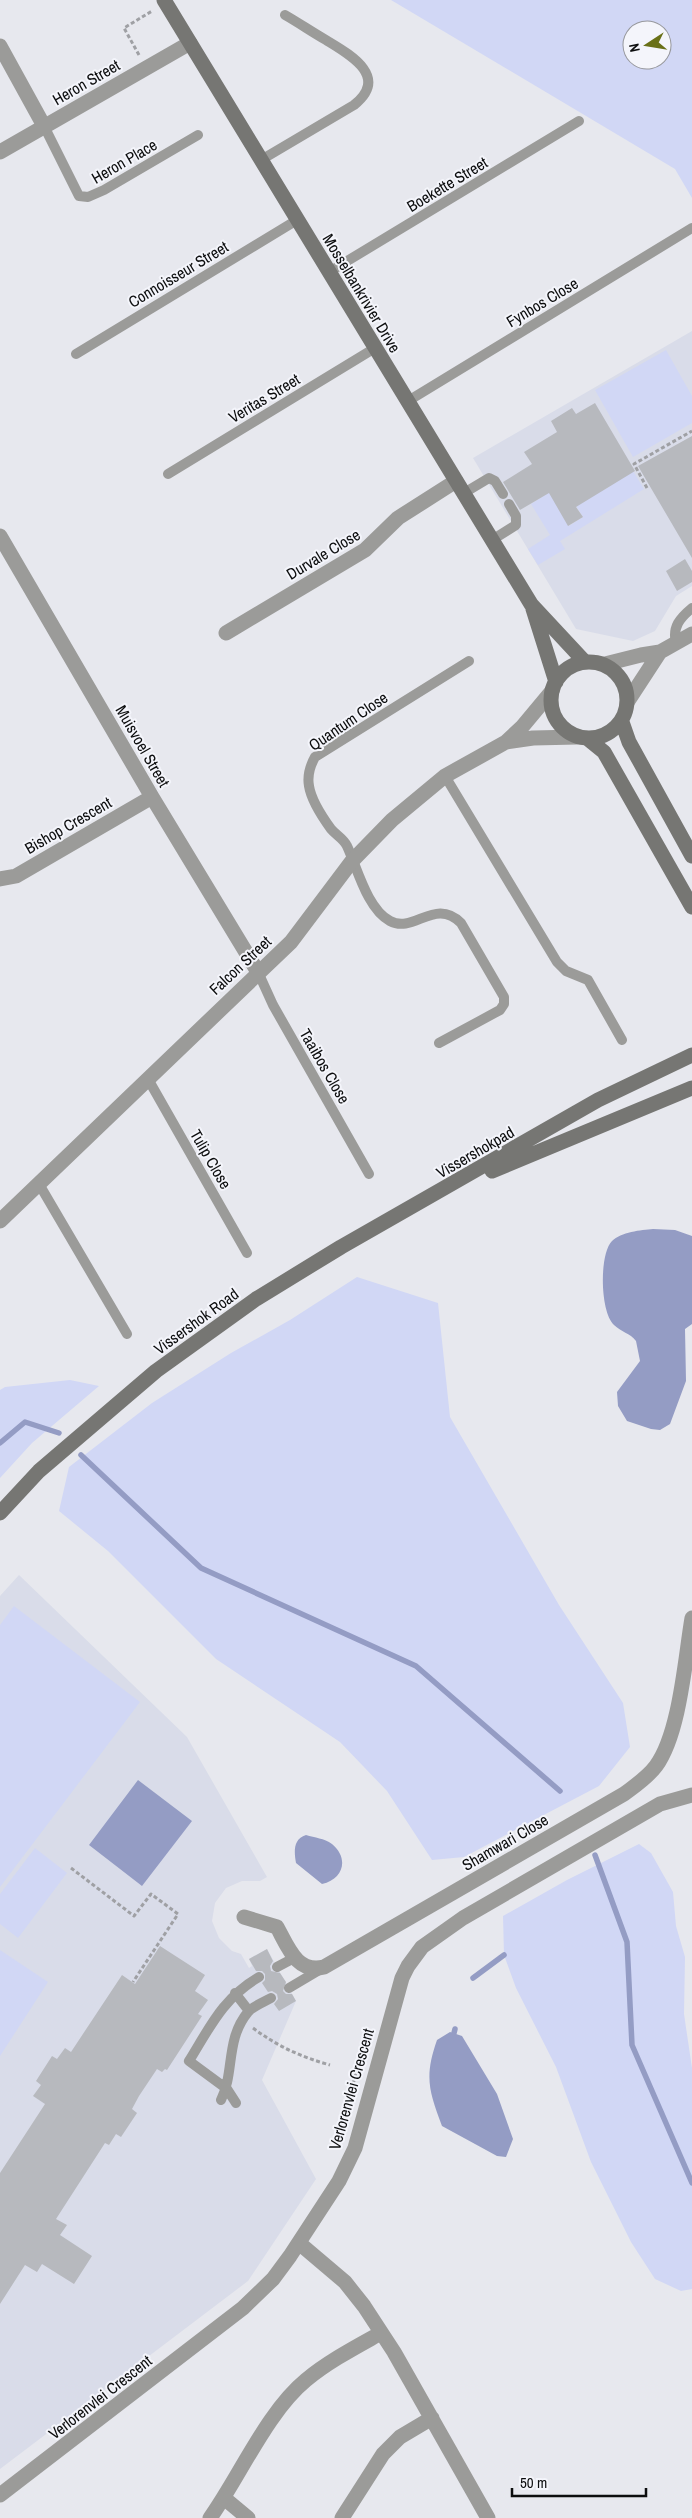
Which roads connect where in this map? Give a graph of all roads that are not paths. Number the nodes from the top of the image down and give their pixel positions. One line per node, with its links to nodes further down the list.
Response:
1 (159, 5): 3 (street, Mosselbankrivier Drive)
2 (285, 15): 9 (lane)
3 (190, 43): 6 (street, Heron Street); 9 (street, Mosselbankrivier Drive)
4 (0, 46): 6 (street)
5 (579, 121): 12 (lane, Boekette Street)
6 (44, 126): 7 (lane, Heron Place); 8 (street, Heron Street)
7 (198, 135)
8 (0, 152)
9 (261, 160): 10 (street, Mosselbankrivier Drive)
10 (297, 220): 12 (street, Mosselbankrivier Drive); 14 (lane, Connoisseur Street)
11 (692, 228): 15 (lane, Fynbos Close)
12 (329, 272): 13 (street, Mosselbankrivier Drive)
13 (376, 348): 15 (street, Mosselbankrivier Drive); 16 (lane, Veritas Street)
14 (76, 354)
15 (408, 401): 17 (street, Mosselbankrivier Drive)
16 (168, 474)
17 (460, 487): 18 (lane); 21 (street, Mosselbankrivier Drive); 24 (street, Durvale Close)
18 (503, 494)
19 (509, 504): 21 (lane)
20 (0, 536): 37 (street, Muisvoel Street)
21 (492, 540): 22 (street, Mosselbankrivier Drive)
22 (531, 604): 29 (street, Mosselbankrivier Drive); 31 (street, Mosselbankrivier Drive)
23 (692, 608): 26 (lane)
24 (226, 633)
25 (692, 634): 26 (street)
26 (676, 643): 27 (street)
27 (660, 652): 30 (street); 32 (street)
28 (469, 662): 39 (lane, Quantum Close)
29 (585, 662): 30 (street); 31 (street)
30 (604, 664): 32 (street)
31 (554, 686): 34 (street); 35 (street, Falcon Street)
32 (628, 701): 33 (street)
33 (622, 722): 34 (street); 38 (street)
34 (583, 738): 35 (street, Falcon Street); 41 (street)
35 (506, 742): 36 (street, Falcon Street)
36 (446, 776): 39 (street, Falcon Street); 43 (lane)
37 (152, 797): 40 (street, Bishop Crescent); 42 (street, Muisvoel Street)
38 (692, 856)
39 (352, 861): 42 (street, Falcon Street); 44 (lane, Quantum Close)
40 (0, 879)
41 (692, 907)
42 (258, 972): 46 (street, Falcon Street); 48 (lane, Taaibos Close)
43 (622, 1040)
44 (439, 1044)
45 (692, 1055): 50 (street, Vissershokpad)
46 (148, 1079): 49 (street, Falcon Street); 52 (lane, Tulip Close)
47 (692, 1088): 50 (street, Vissershokpad)
48 (369, 1174)
49 (38, 1184): 51 (street, Falcon Street); 53 (lane)
50 (439, 1193): 54 (street, Vissershok Road)
51 (0, 1221)
52 (247, 1253)
53 (127, 1334)
54 (0, 1513)
55 (692, 1618): 56 (street, Shamwari Close)
56 (687, 1675): 61 (street, Shamwari Close)
57 (692, 1796): 70 (street, Verlorenvlei Crescent)
58 (244, 1917): 59 (street)
59 (294, 1958): 60 (lane); 61 (street)
60 (277, 1967)
61 (324, 1967): 63 (lane)
62 (259, 1977): 64 (lane)
63 (289, 1988)
64 (235, 1993): 66 (lane); 67 (lane)
65 (271, 1998): 66 (lane)
66 (249, 2011): 67 (lane)
67 (227, 2089): 68 (lane); 69 (lane)
68 (221, 2100)
69 (236, 2103)
70 (299, 2243): 71 (street); 73 (street, Verlorenvlei Crescent)
71 (381, 2333): 72 (street); 74 (street)
72 (432, 2418): 77 (street); 78 (street)
73 (0, 2496)
74 (224, 2498): 75 (street); 76 (street)
75 (210, 2518)
76 (248, 2518)
77 (342, 2518)
78 (488, 2518)

